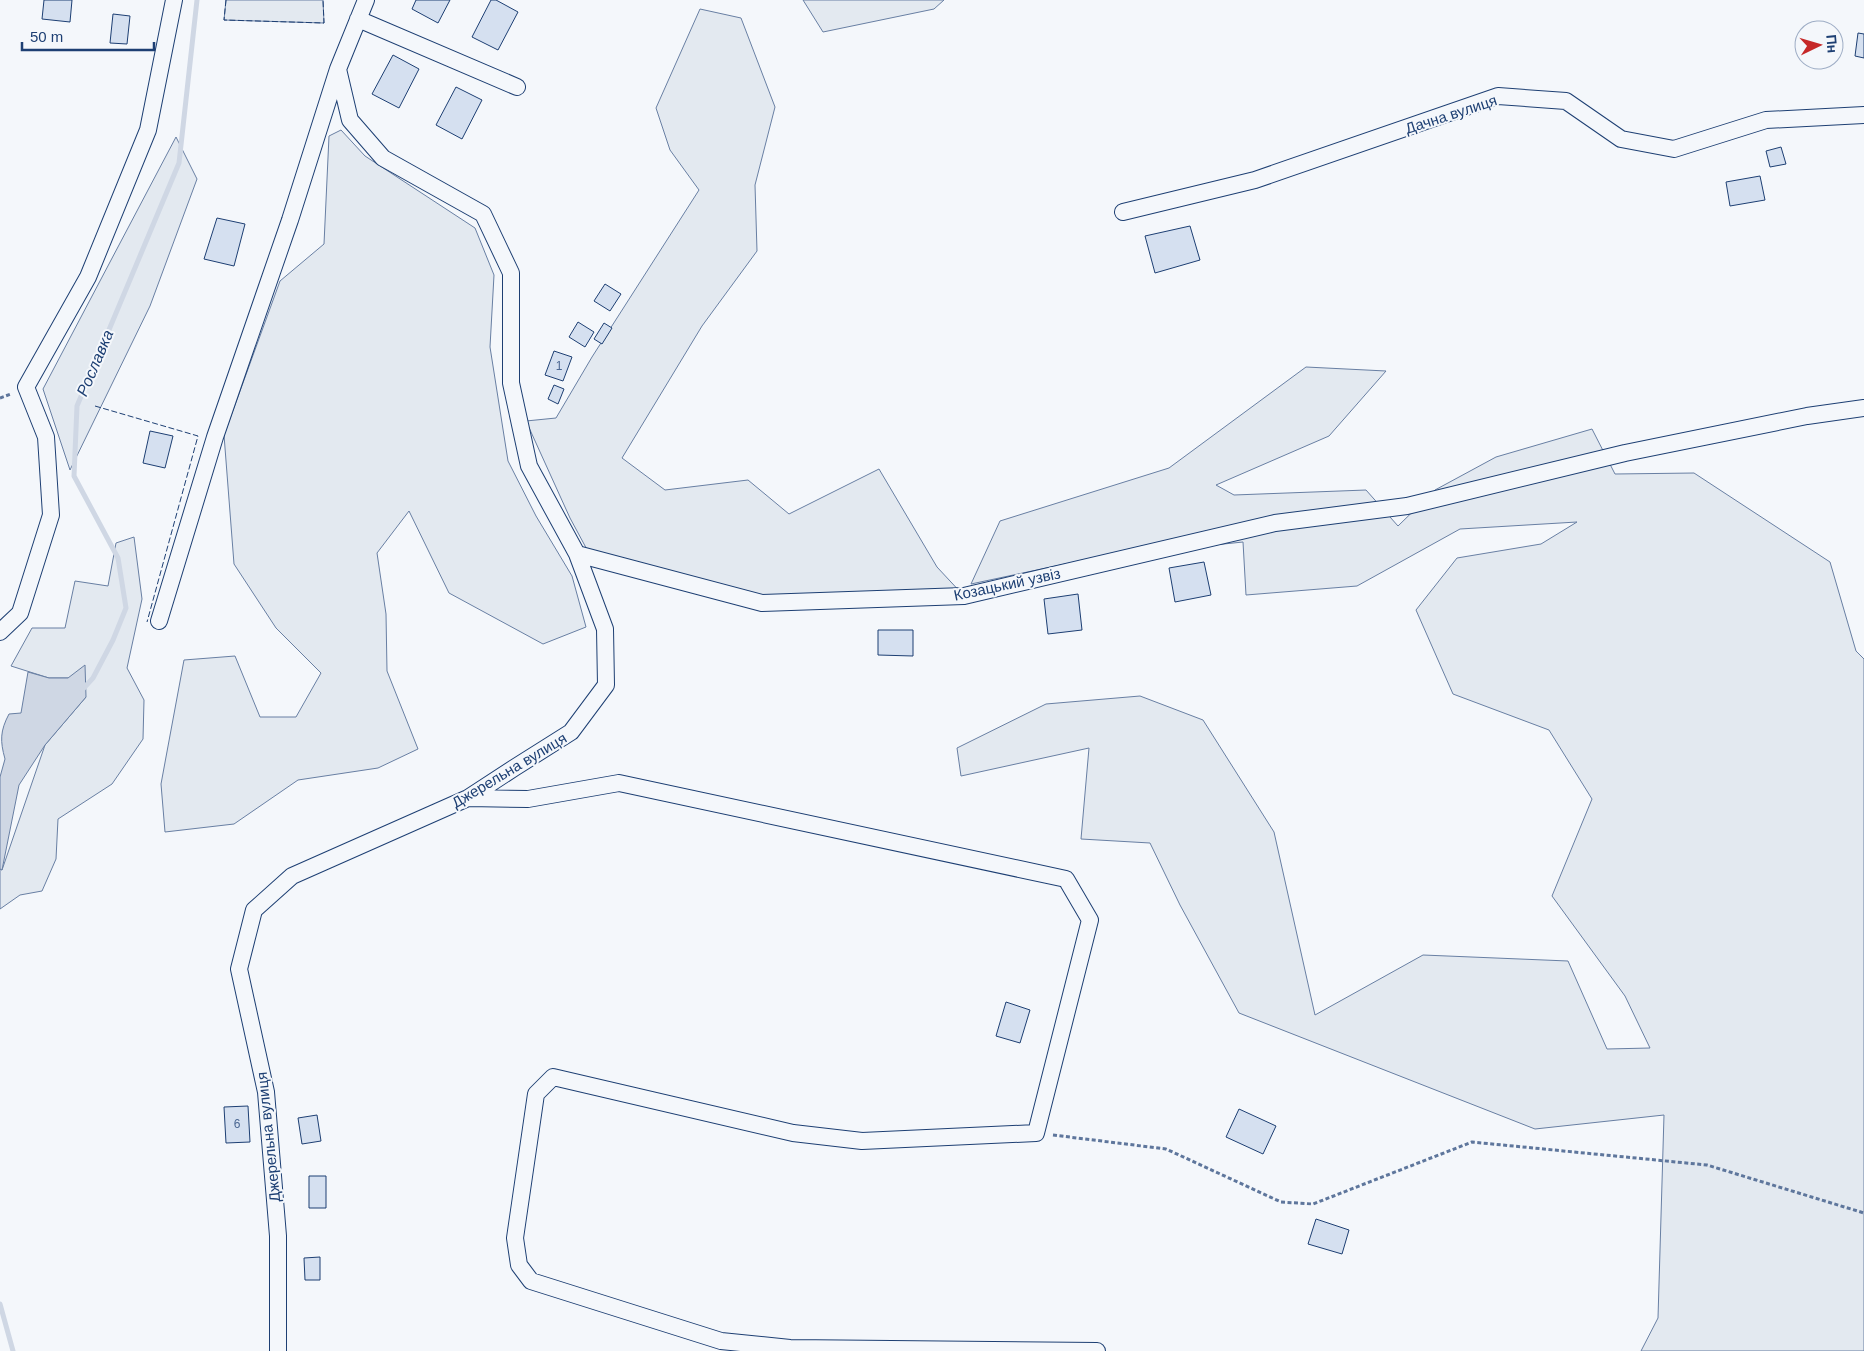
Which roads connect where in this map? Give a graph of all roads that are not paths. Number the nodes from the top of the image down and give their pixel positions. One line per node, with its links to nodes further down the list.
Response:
1 (174, 0): 11 (street)
2 (366, 0): 3 (street)
3 (358, 19): 4 (street); 5 (street)
4 (338, 69): 9 (street, Джерельна вулиця); 10 (street)
5 (517, 87)
6 (1864, 115): 7 (street, Дачна вулиця)
7 (1123, 212)
8 (1864, 408): 9 (street, Козацький узвіз)
9 (577, 554): 12 (street, Джерельна вулиця)
10 (159, 621)
11 (0, 632)
12 (468, 798): 13 (street); 14 (street, Джерельна вулиця)
13 (725, 1346): 15 (street)
14 (278, 1351)
15 (1097, 1351)

